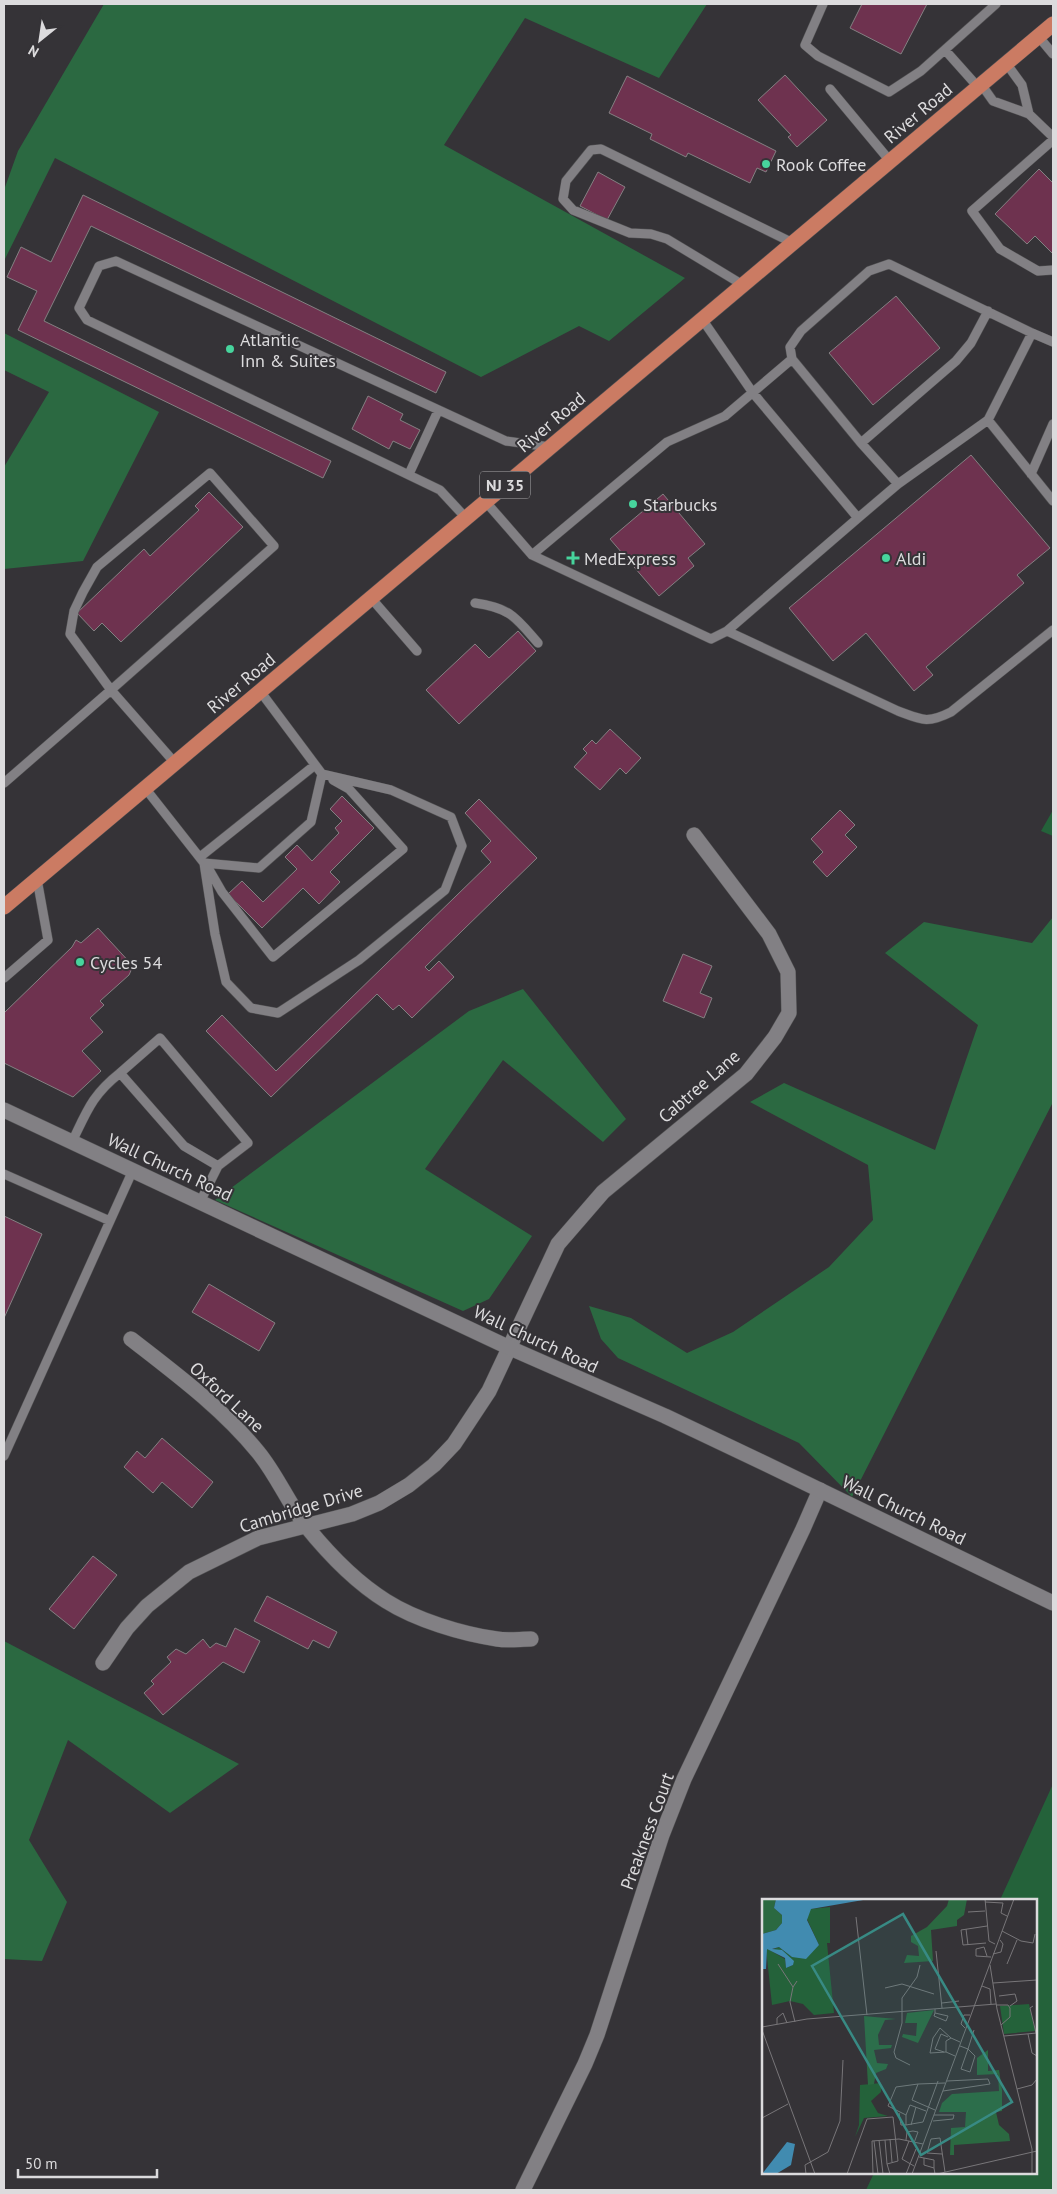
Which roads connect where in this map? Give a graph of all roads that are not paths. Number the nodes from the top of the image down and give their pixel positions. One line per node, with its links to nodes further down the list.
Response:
1 (823, 4): 5 (lane)
2 (996, 4): 5 (lane)
3 (1053, 24): 4 (highway, River Road / NJ 35)
4 (1038, 36): 6 (lane); 7 (highway, River Road / NJ 35)
5 (945, 50): 8 (lane)
6 (1053, 54)
7 (1006, 63): 8 (highway, River Road / NJ 35); 10 (lane)
8 (979, 86): 10 (lane); 12 (highway, River Road / NJ 35)
9 (830, 89): 12 (lane)
10 (1029, 114): 11 (lane)
11 (1053, 139): 14 (lane)
12 (890, 161): 13 (highway, River Road / NJ 35)
13 (793, 243): 15 (highway, River Road / NJ 35); 15 (lane)
14 (1053, 270)
15 (743, 285): 17 (highway, River Road / NJ 35)
16 (988, 312): 18 (lane); 20 (lane); 25 (lane)
17 (702, 320): 21 (lane); 26 (highway, River Road / NJ 35)
18 (1032, 333): 19 (lane); 23 (lane)
19 (1053, 342)
20 (792, 359): 21 (lane); 25 (lane)
21 (753, 393): 33 (lane); 34 (lane)
22 (438, 411): 26 (lane); 27 (lane); 27 (lane)
23 (988, 420): 28 (lane); 29 (lane)
24 (1053, 424): 28 (lane)
25 (861, 443): 29 (lane)
26 (550, 447): 31 (highway, River Road / NJ 35)
27 (409, 474): 32 (lane)
28 (1031, 474): 30 (lane)
29 (898, 484): 33 (lane)
30 (1053, 501)
31 (485, 502): 32 (highway, River Road / NJ 35); 34 (lane)
32 (466, 518): 35 (highway, River Road / NJ 35)
33 (858, 518): 38 (lane)
34 (532, 555): 38 (lane)
35 (371, 598): 40 (lane); 42 (highway, River Road / NJ 35)
36 (476, 603): 39 (lane)
37 (1053, 630): 38 (lane)
38 (727, 632)
39 (538, 643)
40 (417, 651)
41 (111, 690): 41 (lane); 43 (lane); 46 (lane)
42 (260, 691): 43 (highway, River Road / NJ 35); 44 (lane)
43 (175, 763): 47 (highway, River Road / NJ 35)
44 (315, 765): 45 (lane); 49 (lane)
45 (322, 774): 49 (lane); 49 (lane); 49 (lane)
46 (4, 782)
47 (145, 788): 49 (lane); 50 (highway, River Road / NJ 35)
48 (694, 835): 62 (street, Cabtree Lane)
49 (202, 860)
50 (38, 879): 51 (highway, River Road / NJ 35); 52 (lane)
51 (4, 907)
52 (4, 978)
53 (120, 1073): 55 (lane); 56 (lane); 56 (lane)
54 (4, 1110): 55 (street, Wall Church Road)
55 (72, 1142): 57 (street, Wall Church Road)
56 (218, 1166): 59 (lane)
57 (133, 1170): 59 (street, Wall Church Road); 60 (lane)
58 (4, 1174): 60 (lane)
59 (200, 1202): 62 (street, Wall Church Road)
60 (110, 1221): 63 (lane)
61 (131, 1340): 65 (street, Oxford Lane)
62 (510, 1348): 64 (street, Wall Church Road); 65 (street, Cambridge Drive)
63 (4, 1456)
64 (820, 1490): 66 (street, Wall Church Road); 69 (street, Preakness Court)
65 (305, 1526): 67 (street, Oxford Lane); 68 (street, Cambridge Drive)
66 (1053, 1602)
67 (531, 1639)
68 (103, 1663)
69 (523, 2190)

